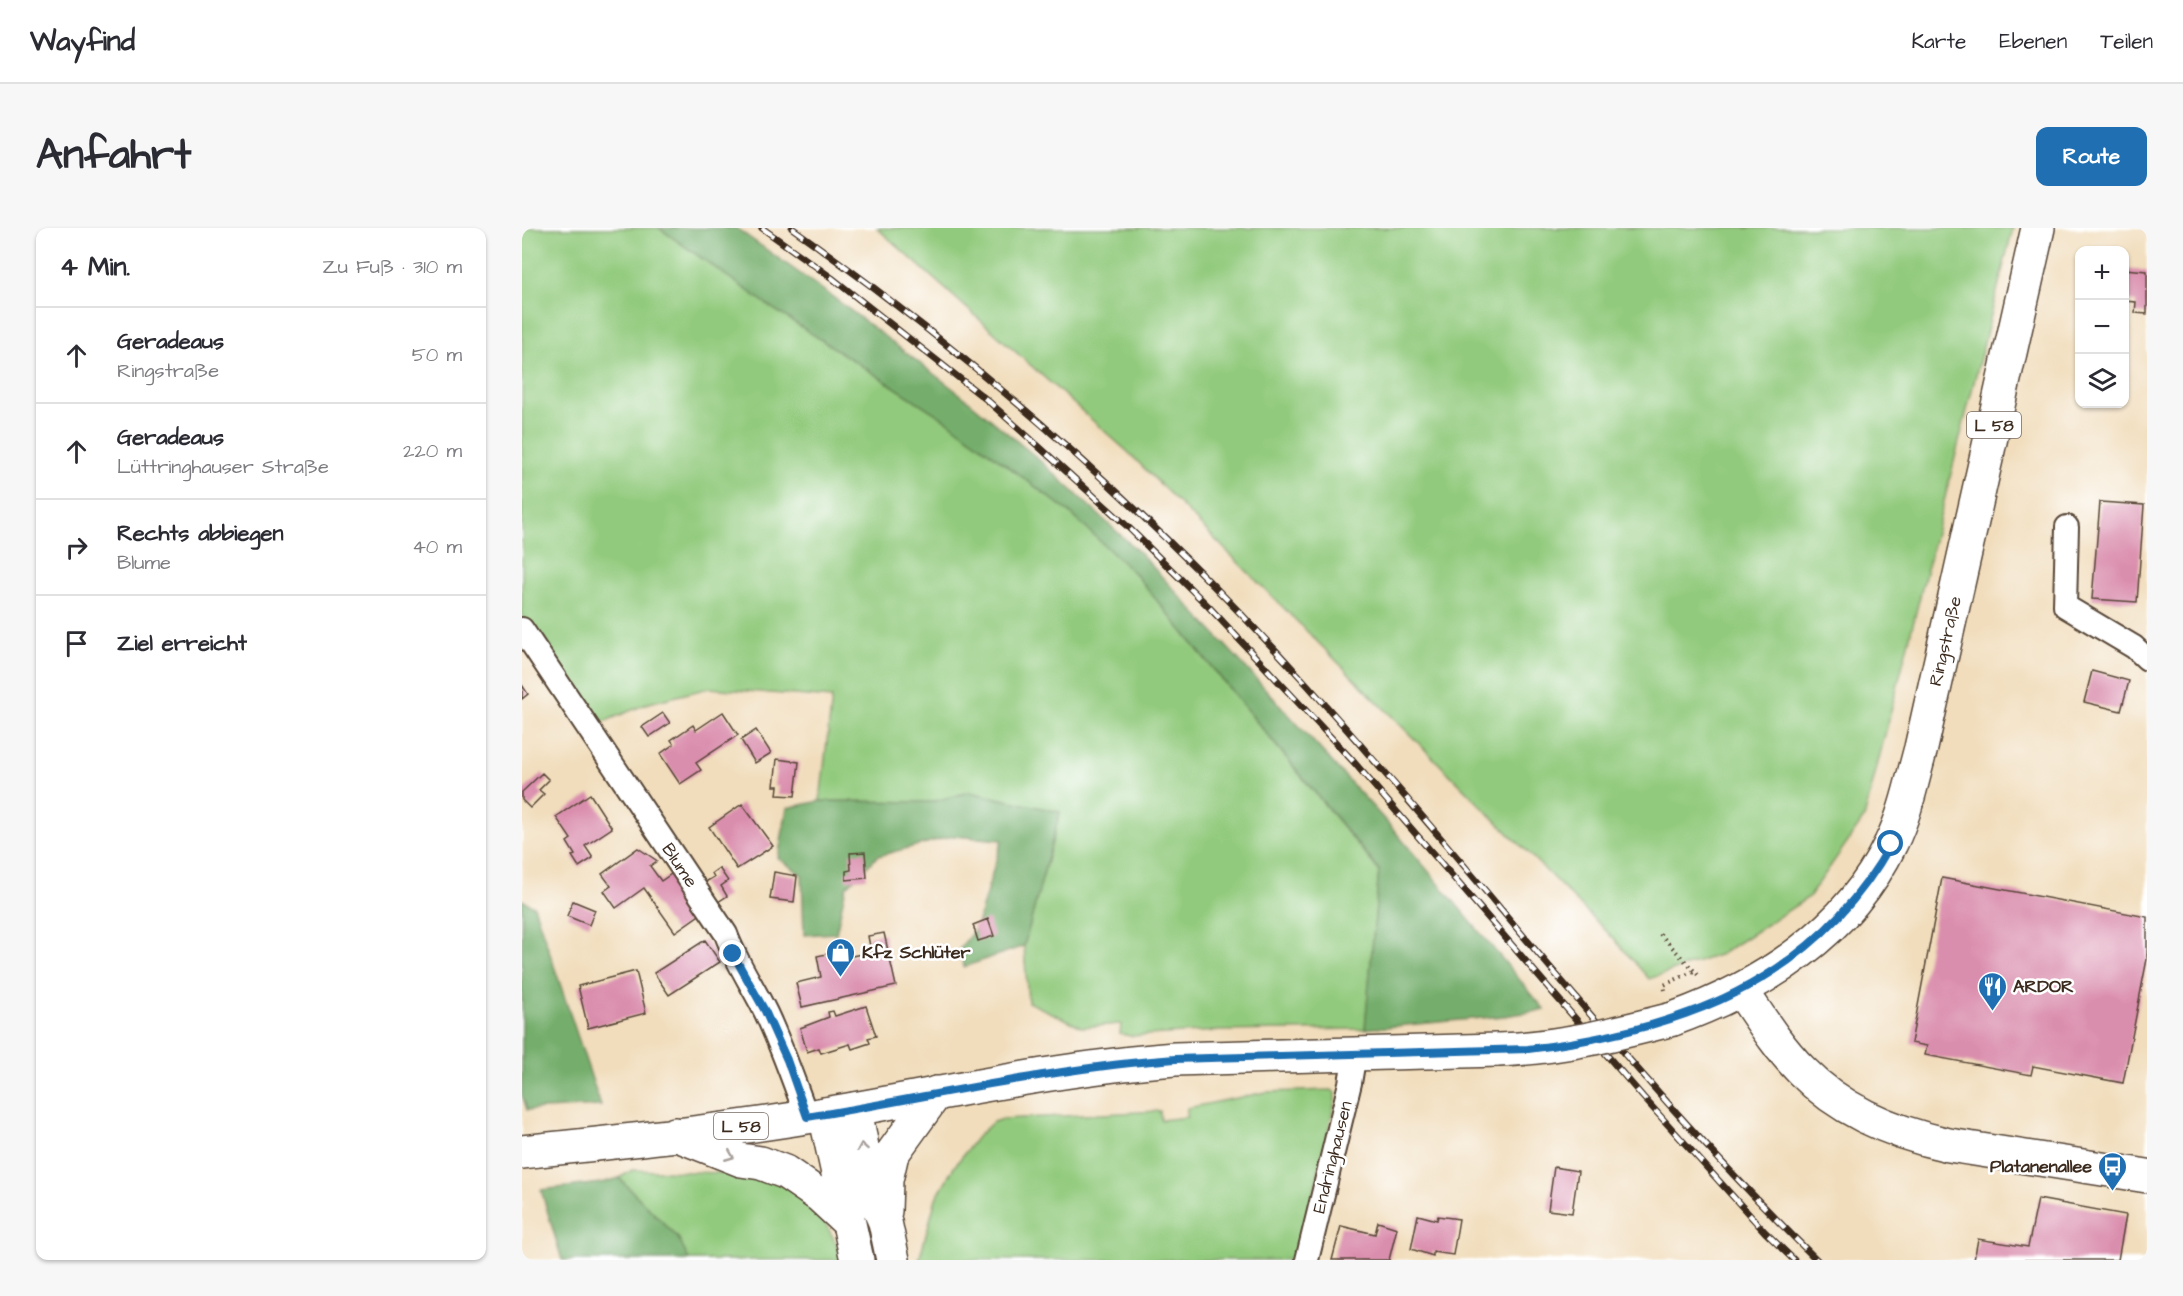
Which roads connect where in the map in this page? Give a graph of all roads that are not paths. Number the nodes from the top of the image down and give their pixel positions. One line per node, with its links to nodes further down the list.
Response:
1 (2038, 228): 5 (main road, Ringstraße / L 58)
2 (2067, 527): 4 (street)
3 (522, 629): 8 (street, Blume)
4 (2147, 659)
5 (1740, 990): 6 (main road, L 58, bridge); 11 (main road)
6 (1355, 1053): 7 (main road, L 58); 16 (street, Endringhausen)
7 (936, 1094): 8 (main road, L 58); 13 (main road)
8 (829, 1113): 9 (main road, L 58); 12 (main road); 13 (main road, one-way to 8)
9 (675, 1134): 10 (main road, L 58); 12 (main road, one-way to 12)
10 (536, 1151)
11 (2147, 1176)
12 (847, 1221): 14 (main road)
13 (885, 1222): 15 (main road)
14 (857, 1260)
15 (893, 1260)
16 (1307, 1260)

